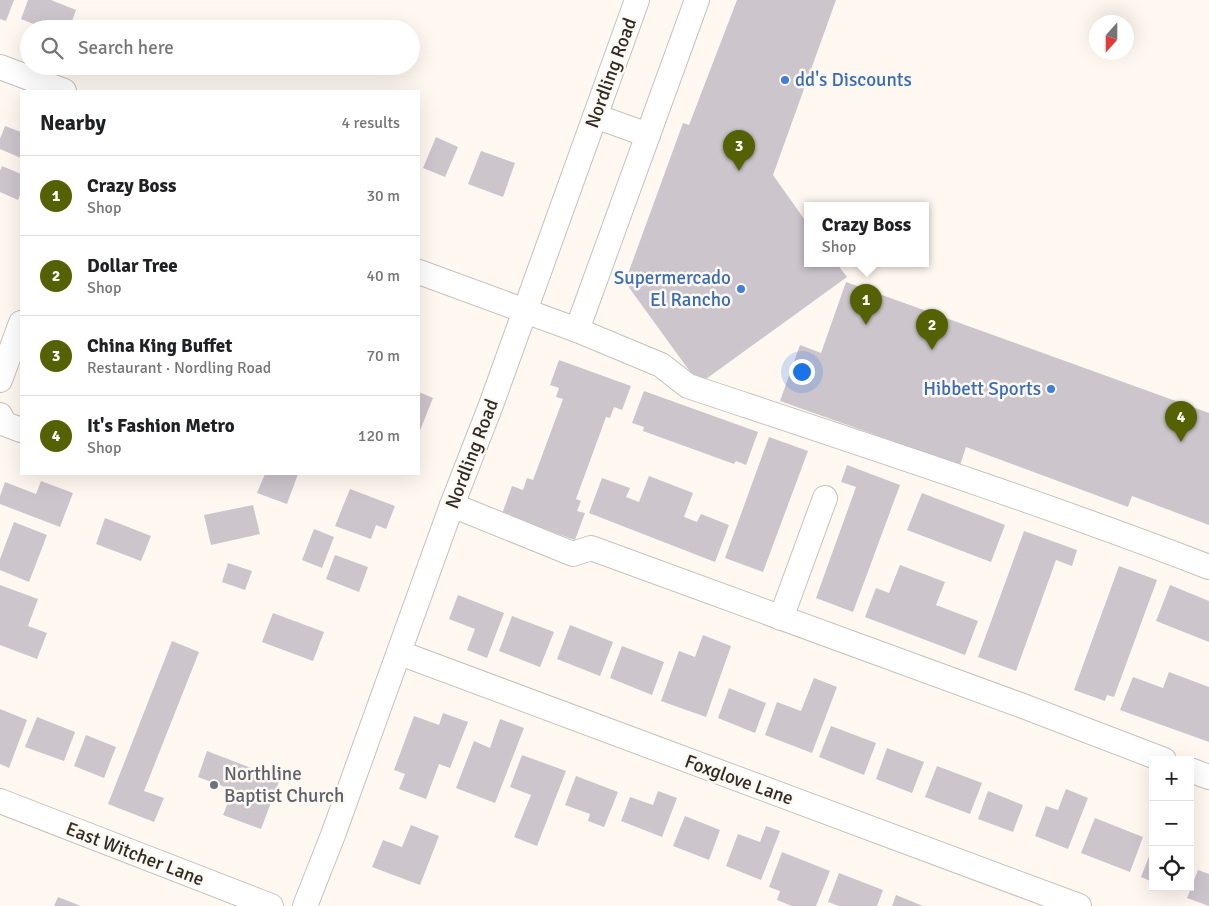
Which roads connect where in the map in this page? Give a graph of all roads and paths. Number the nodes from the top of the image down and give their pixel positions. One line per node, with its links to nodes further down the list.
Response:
1 (637, 0): 7 (street, Nordling Road)
2 (697, 0): 8 (street)
3 (0, 67): 4 (street)
4 (20, 74)
5 (21, 75): 6 (street)
6 (61, 90)
7 (595, 116): 8 (street); 10 (street, Nordling Road)
8 (648, 134): 12 (street)
9 (420, 272): 10 (street)
10 (524, 311): 12 (street); 17 (street, Nordling Road)
11 (20, 326): 13 (street)
12 (577, 330): 18 (street)
13 (0, 380)
14 (0, 415): 15 (street)
15 (20, 430)
16 (826, 498): 19 (street)
17 (452, 506): 19 (street); 20 (street, Nordling Road)
18 (1209, 567)
19 (781, 618): 21 (street)
20 (400, 654): 26 (street, Nordling Road); 27 (street, Foxglove Lane)
21 (1154, 756)
22 (1194, 771): 23 (street)
23 (1209, 777)
24 (0, 801): 25 (street, East Witcher Lane)
25 (271, 906)
26 (305, 906)
27 (1078, 906)

